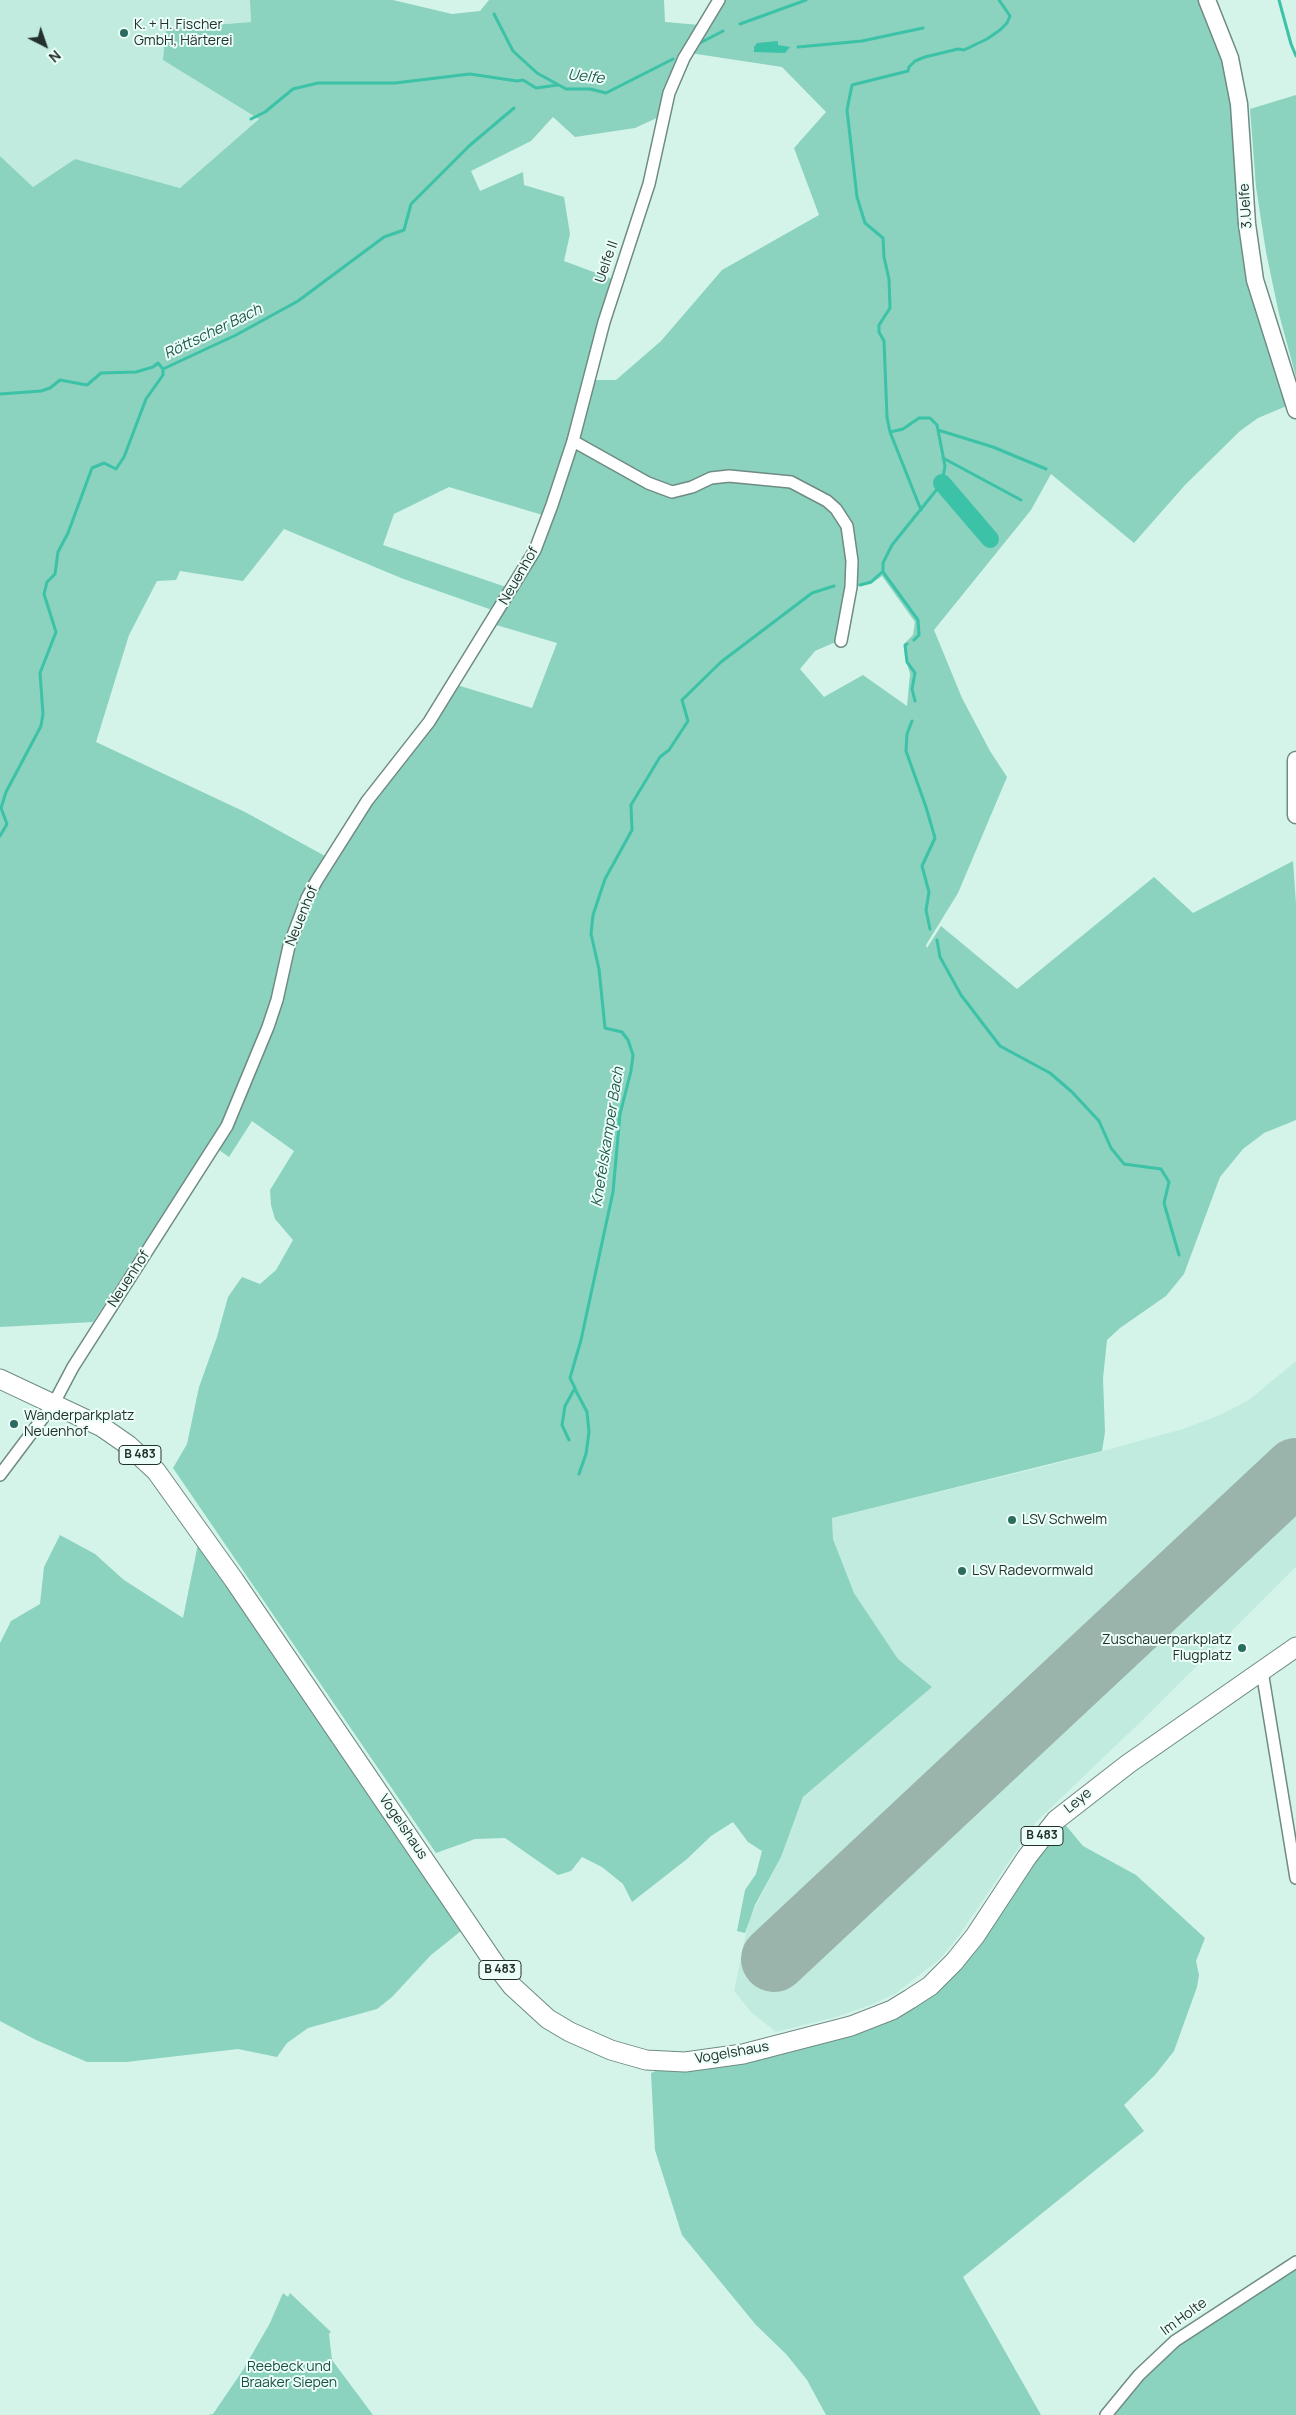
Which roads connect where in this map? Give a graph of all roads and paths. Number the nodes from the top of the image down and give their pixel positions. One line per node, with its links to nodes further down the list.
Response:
1 (719, 0): 4 (street, Uelfe II)
2 (1207, 0): 3 (street, 3.Uelfe)
3 (1296, 410)
4 (573, 441): 5 (street); 9 (street, Neuenhof)
5 (841, 641)
6 (1296, 760): 7 (street)
7 (1296, 815)
8 (0, 1379): 9 (main road, B 483)
9 (54, 1403): 10 (street, Neuenhof); 14 (main road, Vogelshaus / B 483)
10 (0, 1475)
11 (1296, 1647): 12 (main road, Leye / B 483)
12 (1262, 1671): 13 (street); 14 (main road, Leye / B 483)
13 (1296, 1878)
14 (851, 2026)
15 (1296, 2262): 16 (street, Im Holte)
16 (1106, 2415)

